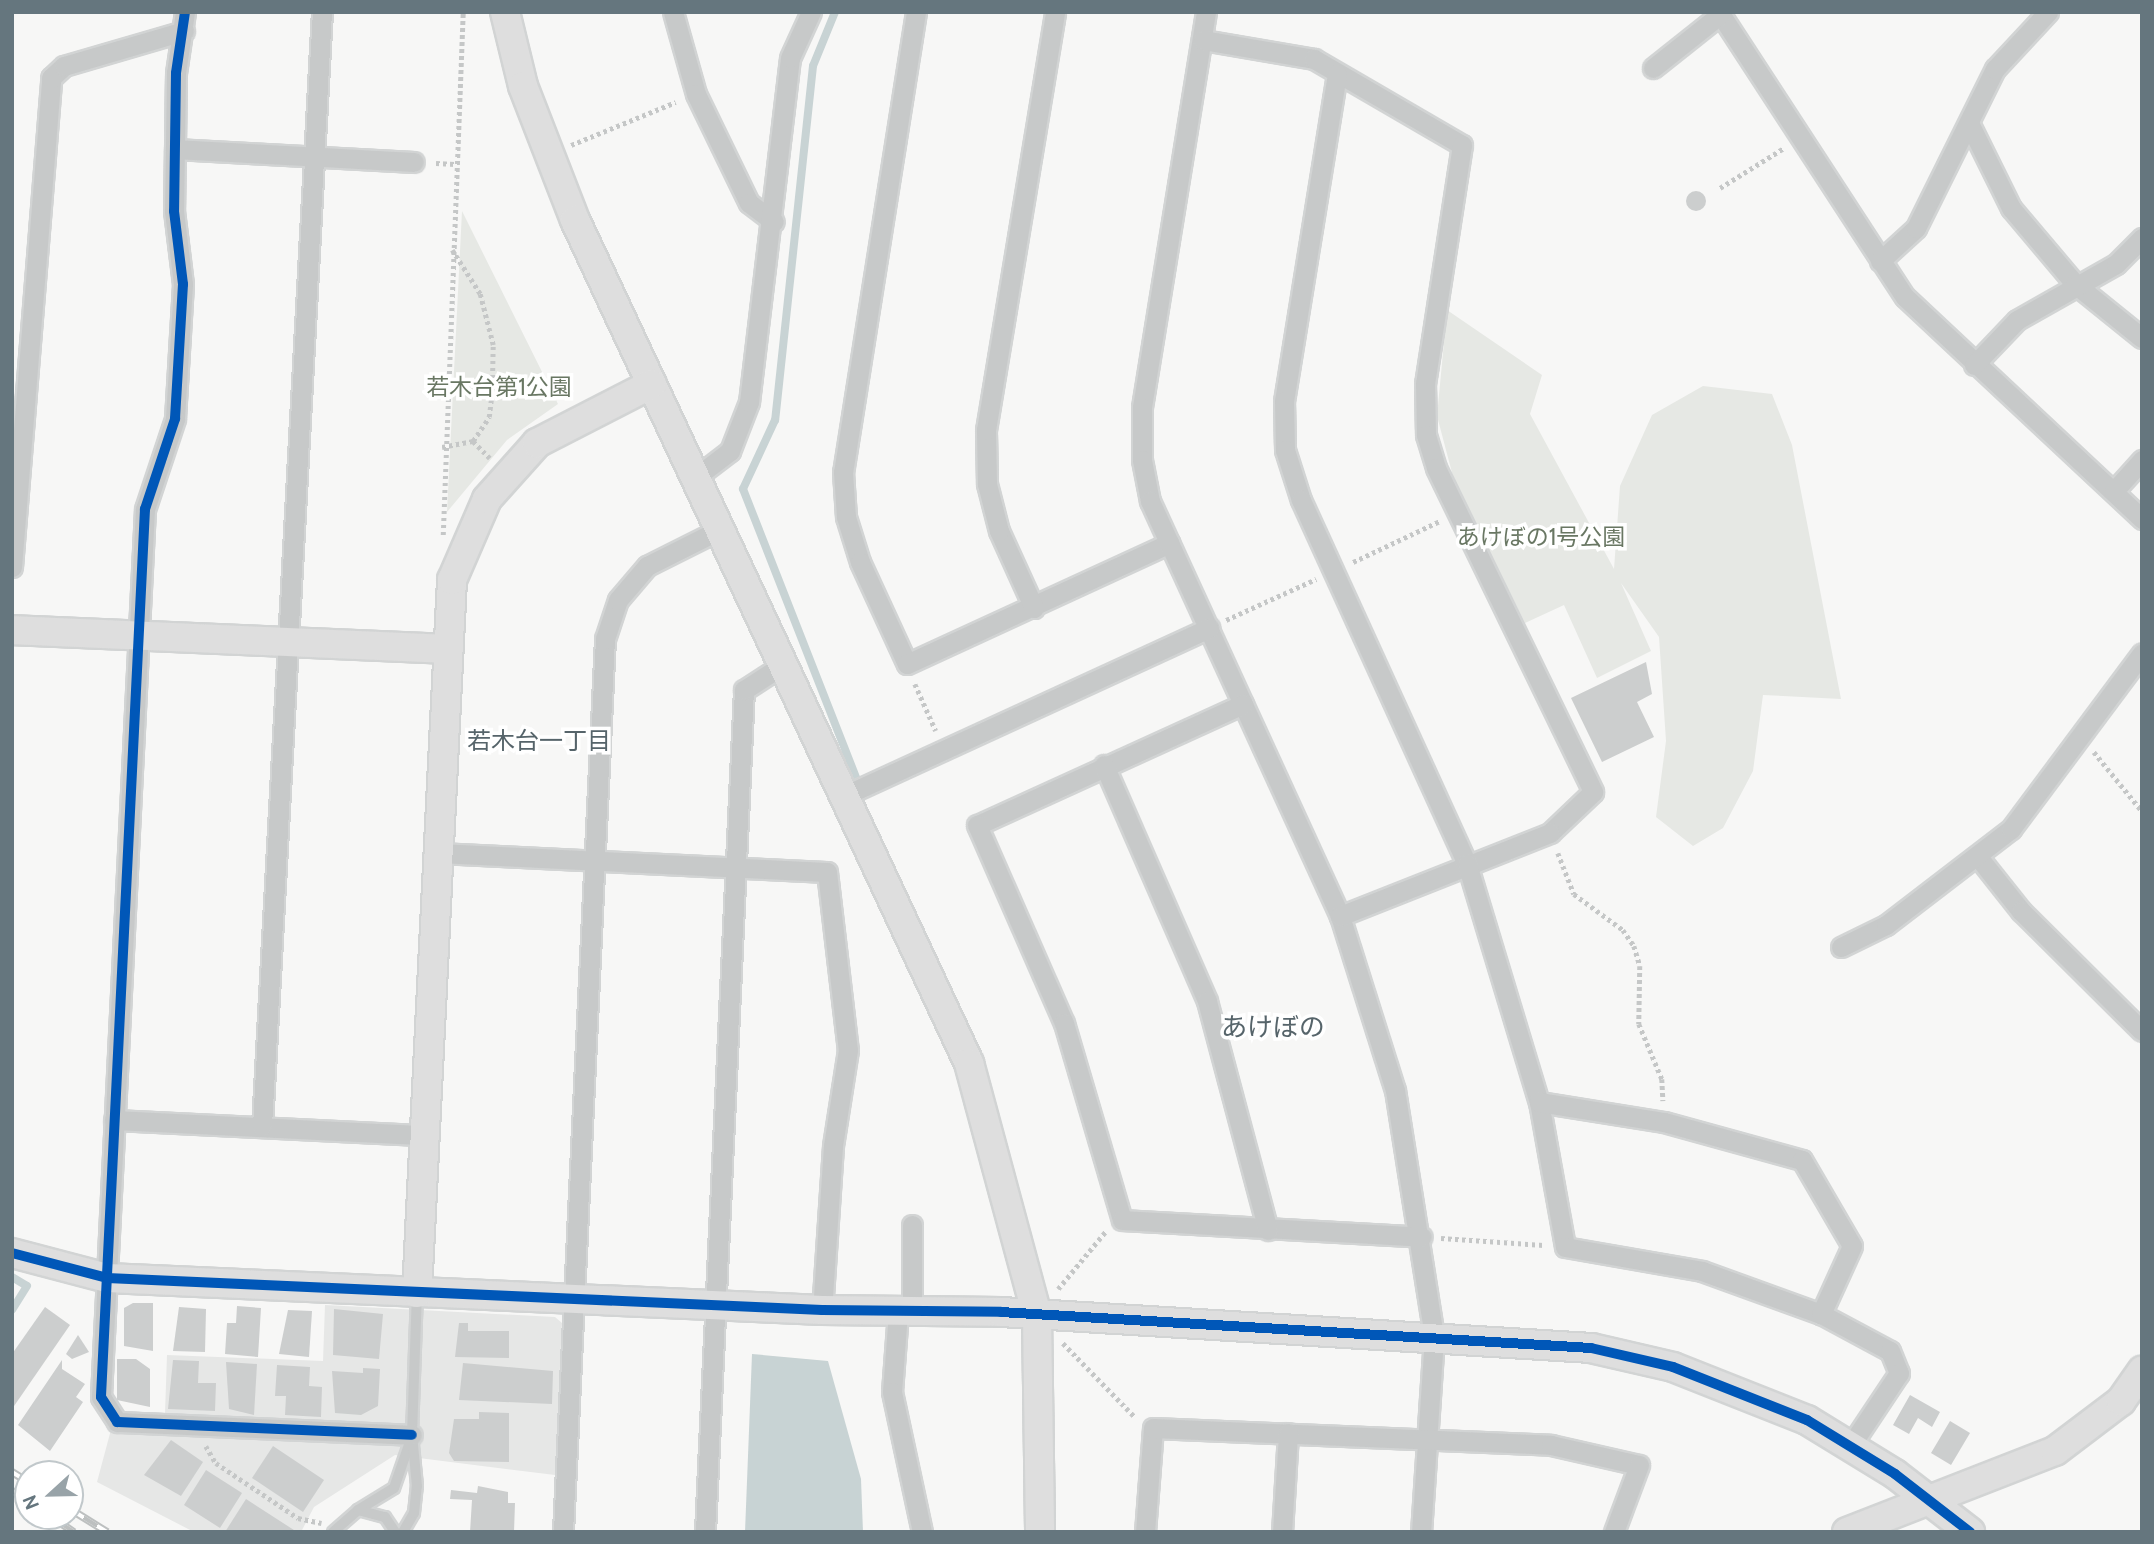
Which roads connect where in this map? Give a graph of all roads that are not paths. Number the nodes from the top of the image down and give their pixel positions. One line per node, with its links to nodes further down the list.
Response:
1 (322, 12): 16 (street)
2 (505, 12): 24 (street)
3 (673, 12): 18 (street)
4 (811, 12): 18 (street)
5 (916, 12): 32 (street)
6 (1055, 12): 32 (street)
7 (1206, 12): 11 (street)
8 (2049, 12): 14 (street)
9 (1720, 13): 12 (street); 20 (street)
10 (184, 21): 15 (street); 31 (street)
11 (1203, 40): 13 (street); 30 (street)
12 (1653, 68)
13 (1337, 74): 46 (street); 46 (street)
14 (1970, 124): 20 (street); 21 (street)
15 (175, 149): 16 (street); 35 (street)
16 (314, 156): 17 (street); 36 (street)
17 (414, 162)
18 (774, 222): 26 (street)
19 (2142, 238): 21 (street)
20 (1880, 261): 23 (street)
21 (2075, 284): 22 (street); 23 (street)
22 (2142, 338)
23 (1975, 365): 27 (street)
24 (652, 384): 26 (street); 37 (street)
25 (2142, 460): 27 (street)
26 (696, 477): 29 (street)
27 (2114, 491): 28 (street)
28 (2142, 519)
29 (721, 529): 39 (street); 45 (street)
30 (1170, 543): 32 (street); 33 (street)
31 (12, 567)
32 (1034, 608)
33 (1209, 628): 40 (street); 42 (street)
34 (12, 630): 35 (street)
35 (139, 636): 36 (street); 52 (street)
36 (287, 642): 37 (street); 53 (street)
37 (447, 649): 43 (street)
38 (2142, 653): 44 (street)
39 (784, 664): 42 (street); 47 (street)
40 (1244, 704): 41 (street); 48 (street)
41 (1104, 765): 56 (street); 56 (street)
42 (846, 795): 66 (street)
43 (438, 853): 45 (street); 54 (street)
44 (1979, 858): 49 (street); 50 (street)
45 (596, 859): 47 (street); 61 (street)
46 (1467, 864): 48 (street); 51 (street)
47 (734, 865): 62 (street); 63 (street)
48 (1340, 916): 57 (street)
49 (1841, 947)
50 (2142, 1031)
51 (1539, 1102): 65 (street); 65 (street)
52 (114, 1120): 53 (street); 59 (street)
53 (262, 1126): 54 (street)
54 (425, 1135): 60 (street)
55 (912, 1225): 64 (street)
56 (1268, 1230): 57 (street)
57 (1422, 1237): 67 (street)
58 (12, 1253): 59 (street)
59 (107, 1278): 60 (street); 70 (street)
60 (417, 1293): 61 (street); 70 (lane)
61 (575, 1301): 62 (street); 78 (street)
62 (714, 1305): 63 (street); 79 (street)
63 (822, 1310): 64 (street)
64 (905, 1312): 66 (street); 80 (street)
65 (1821, 1314): 72 (street)
66 (1037, 1315): 67 (street); 81 (street)
67 (1434, 1337): 71 (street); 72 (street)
68 (2142, 1371): 73 (street)
69 (1288, 1433): 71 (street); 82 (street); 83 (street)
70 (412, 1435): 74 (lane); 77 (lane)
71 (1428, 1437): 84 (street); 85 (street)
72 (1851, 1445): 73 (street)
73 (1933, 1502): 86 (street); 87 (street)
74 (358, 1510): 75 (lane); 76 (lane)
75 (335, 1529)
76 (395, 1532)
77 (403, 1532)
78 (563, 1532)
79 (705, 1532)
80 (922, 1532)
81 (1041, 1532)
82 (1145, 1532)
83 (1282, 1532)
84 (1421, 1532)
85 (1614, 1532)
86 (1847, 1532)
87 (1970, 1532)

